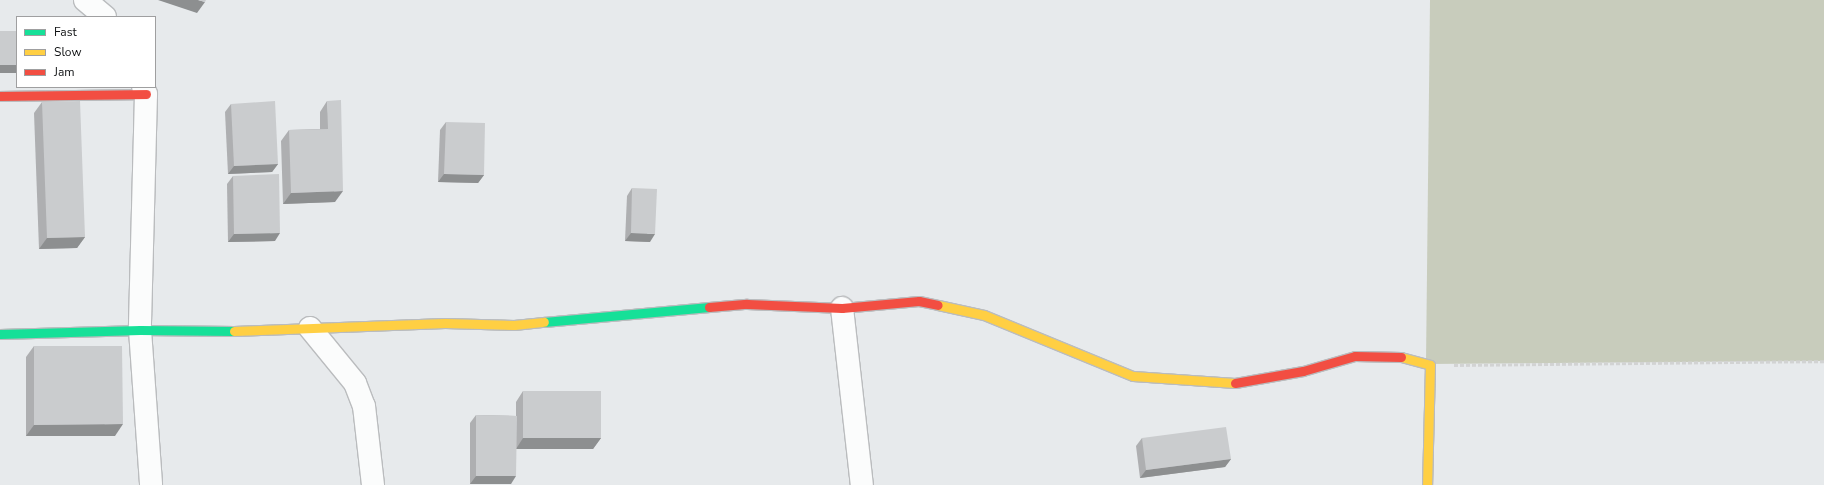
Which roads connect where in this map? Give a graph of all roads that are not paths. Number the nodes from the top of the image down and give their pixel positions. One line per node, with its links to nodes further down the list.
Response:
1 (85, 0): 2 (street)
2 (105, 16)
3 (144, 91): 4 (street); 7 (street)
4 (0, 96)
5 (842, 308): 6 (street); 11 (street); 12 (street)
6 (310, 328): 7 (street); 10 (street)
7 (140, 330): 8 (street); 9 (street)
8 (0, 334)
9 (151, 485)
10 (373, 485)
11 (862, 485)
12 (1427, 485)

